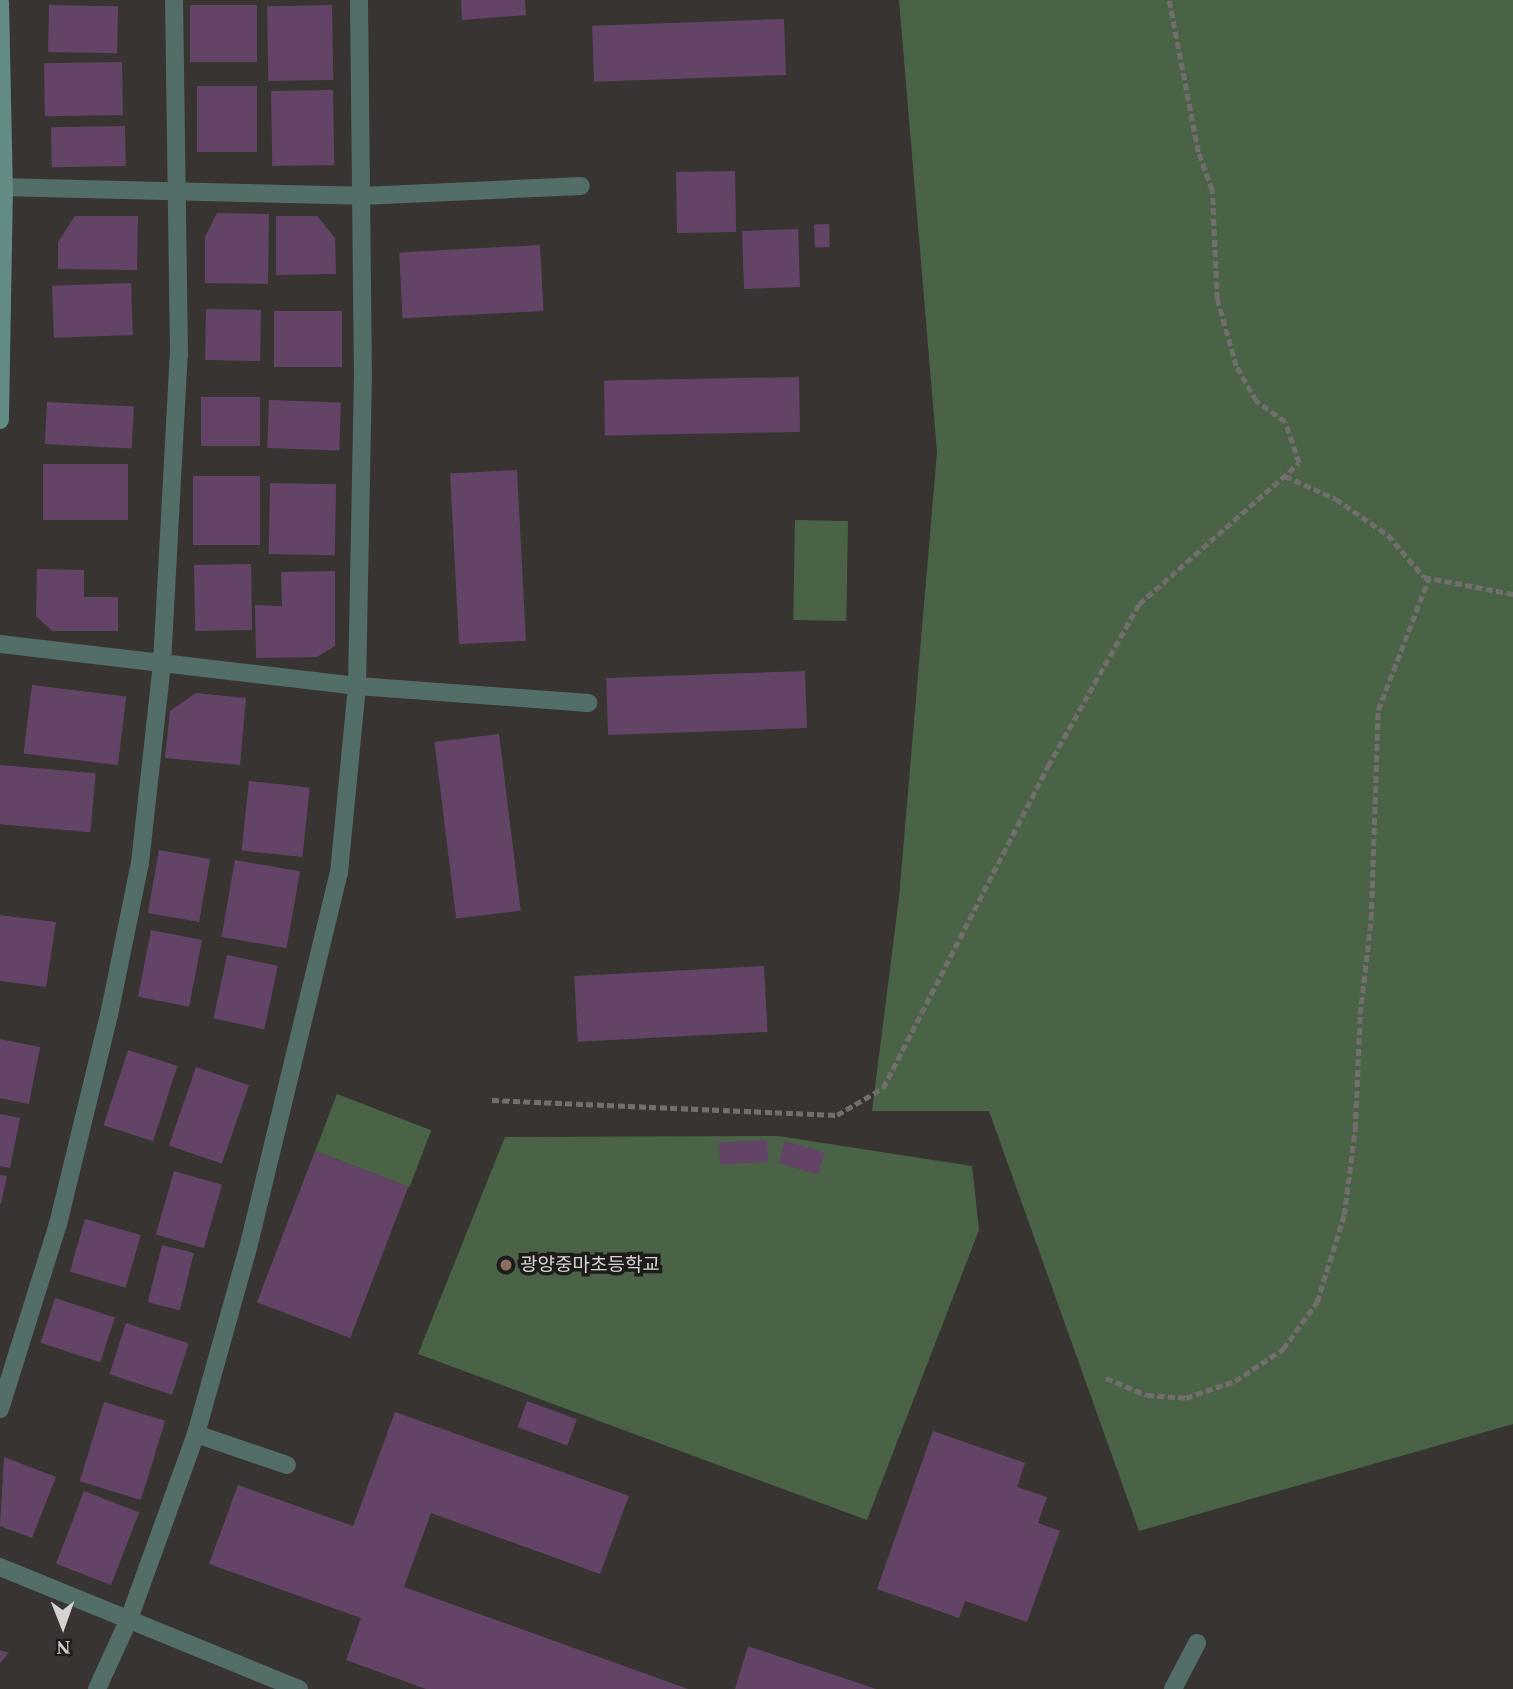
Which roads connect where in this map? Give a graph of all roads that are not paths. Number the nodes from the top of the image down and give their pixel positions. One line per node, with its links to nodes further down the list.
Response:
1 (174, 0): 6 (street)
2 (359, 0): 7 (street)
3 (0, 3): 5 (street)
4 (581, 186): 7 (street)
5 (2, 187): 6 (street); 8 (street)
6 (176, 189): 7 (street); 10 (street)
7 (360, 196): 11 (street)
8 (0, 420)
9 (0, 644): 10 (street)
10 (162, 664): 11 (street); 13 (street)
11 (357, 686): 12 (street); 14 (street)
12 (588, 703)
13 (0, 1409)
14 (196, 1434): 15 (street); 17 (street)
15 (287, 1465)
16 (0, 1567): 17 (street)
17 (129, 1619): 19 (street); 20 (street)
18 (1197, 1643): 21 (street)
19 (295, 1688)
20 (97, 1689)
21 (1173, 1689)

